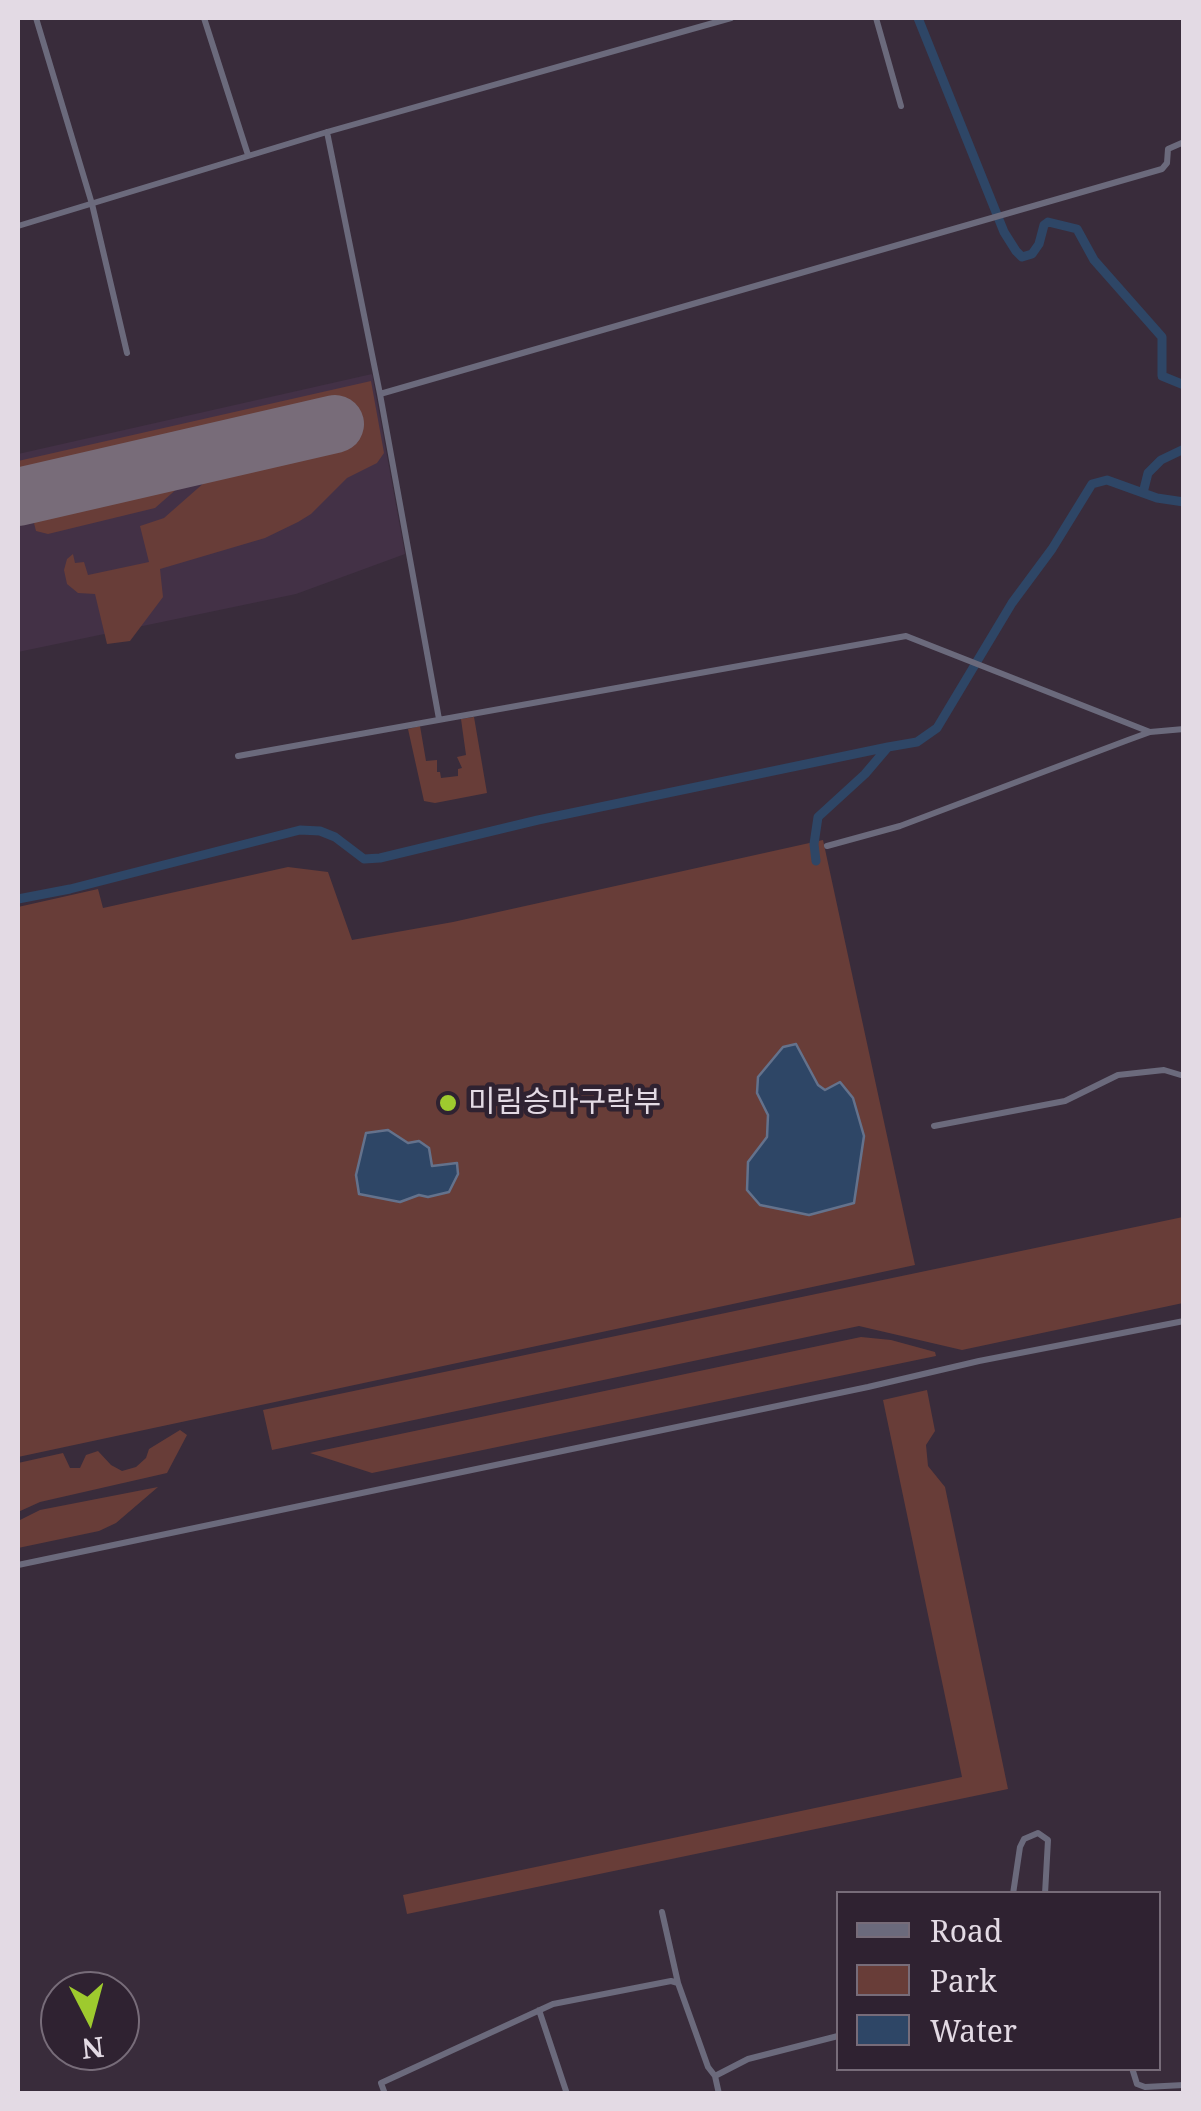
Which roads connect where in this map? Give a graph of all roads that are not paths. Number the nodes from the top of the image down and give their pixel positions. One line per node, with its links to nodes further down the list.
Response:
1 (36, 18): 9 (street)
2 (204, 18): 8 (street)
3 (731, 18): 6 (street)
4 (876, 18): 5 (street)
5 (901, 106)
6 (326, 132): 8 (street); 12 (street)
7 (1184, 142): 12 (street)
8 (248, 155): 9 (street)
9 (92, 204): 10 (street); 11 (street)
10 (18, 226)
11 (128, 352)
12 (380, 394): 13 (street)
13 (440, 719): 15 (street); 16 (street)
14 (1184, 729): 15 (street)
15 (1150, 732): 17 (street)
16 (238, 756)
17 (827, 846)
18 (1184, 1076): 19 (street)
19 (934, 1126)
20 (1184, 1321): 21 (street)
21 (18, 1566)
22 (1013, 1891): 23 (street)
23 (1045, 1891)
24 (662, 1912): 25 (street)
25 (678, 1983): 26 (street); 29 (street)
26 (539, 2010): 31 (street); 32 (street)
27 (836, 2037): 29 (street)
28 (1133, 2071): 30 (street)
29 (715, 2076): 33 (street)
30 (1184, 2085)
31 (384, 2094)
32 (567, 2094)
33 (719, 2094)

